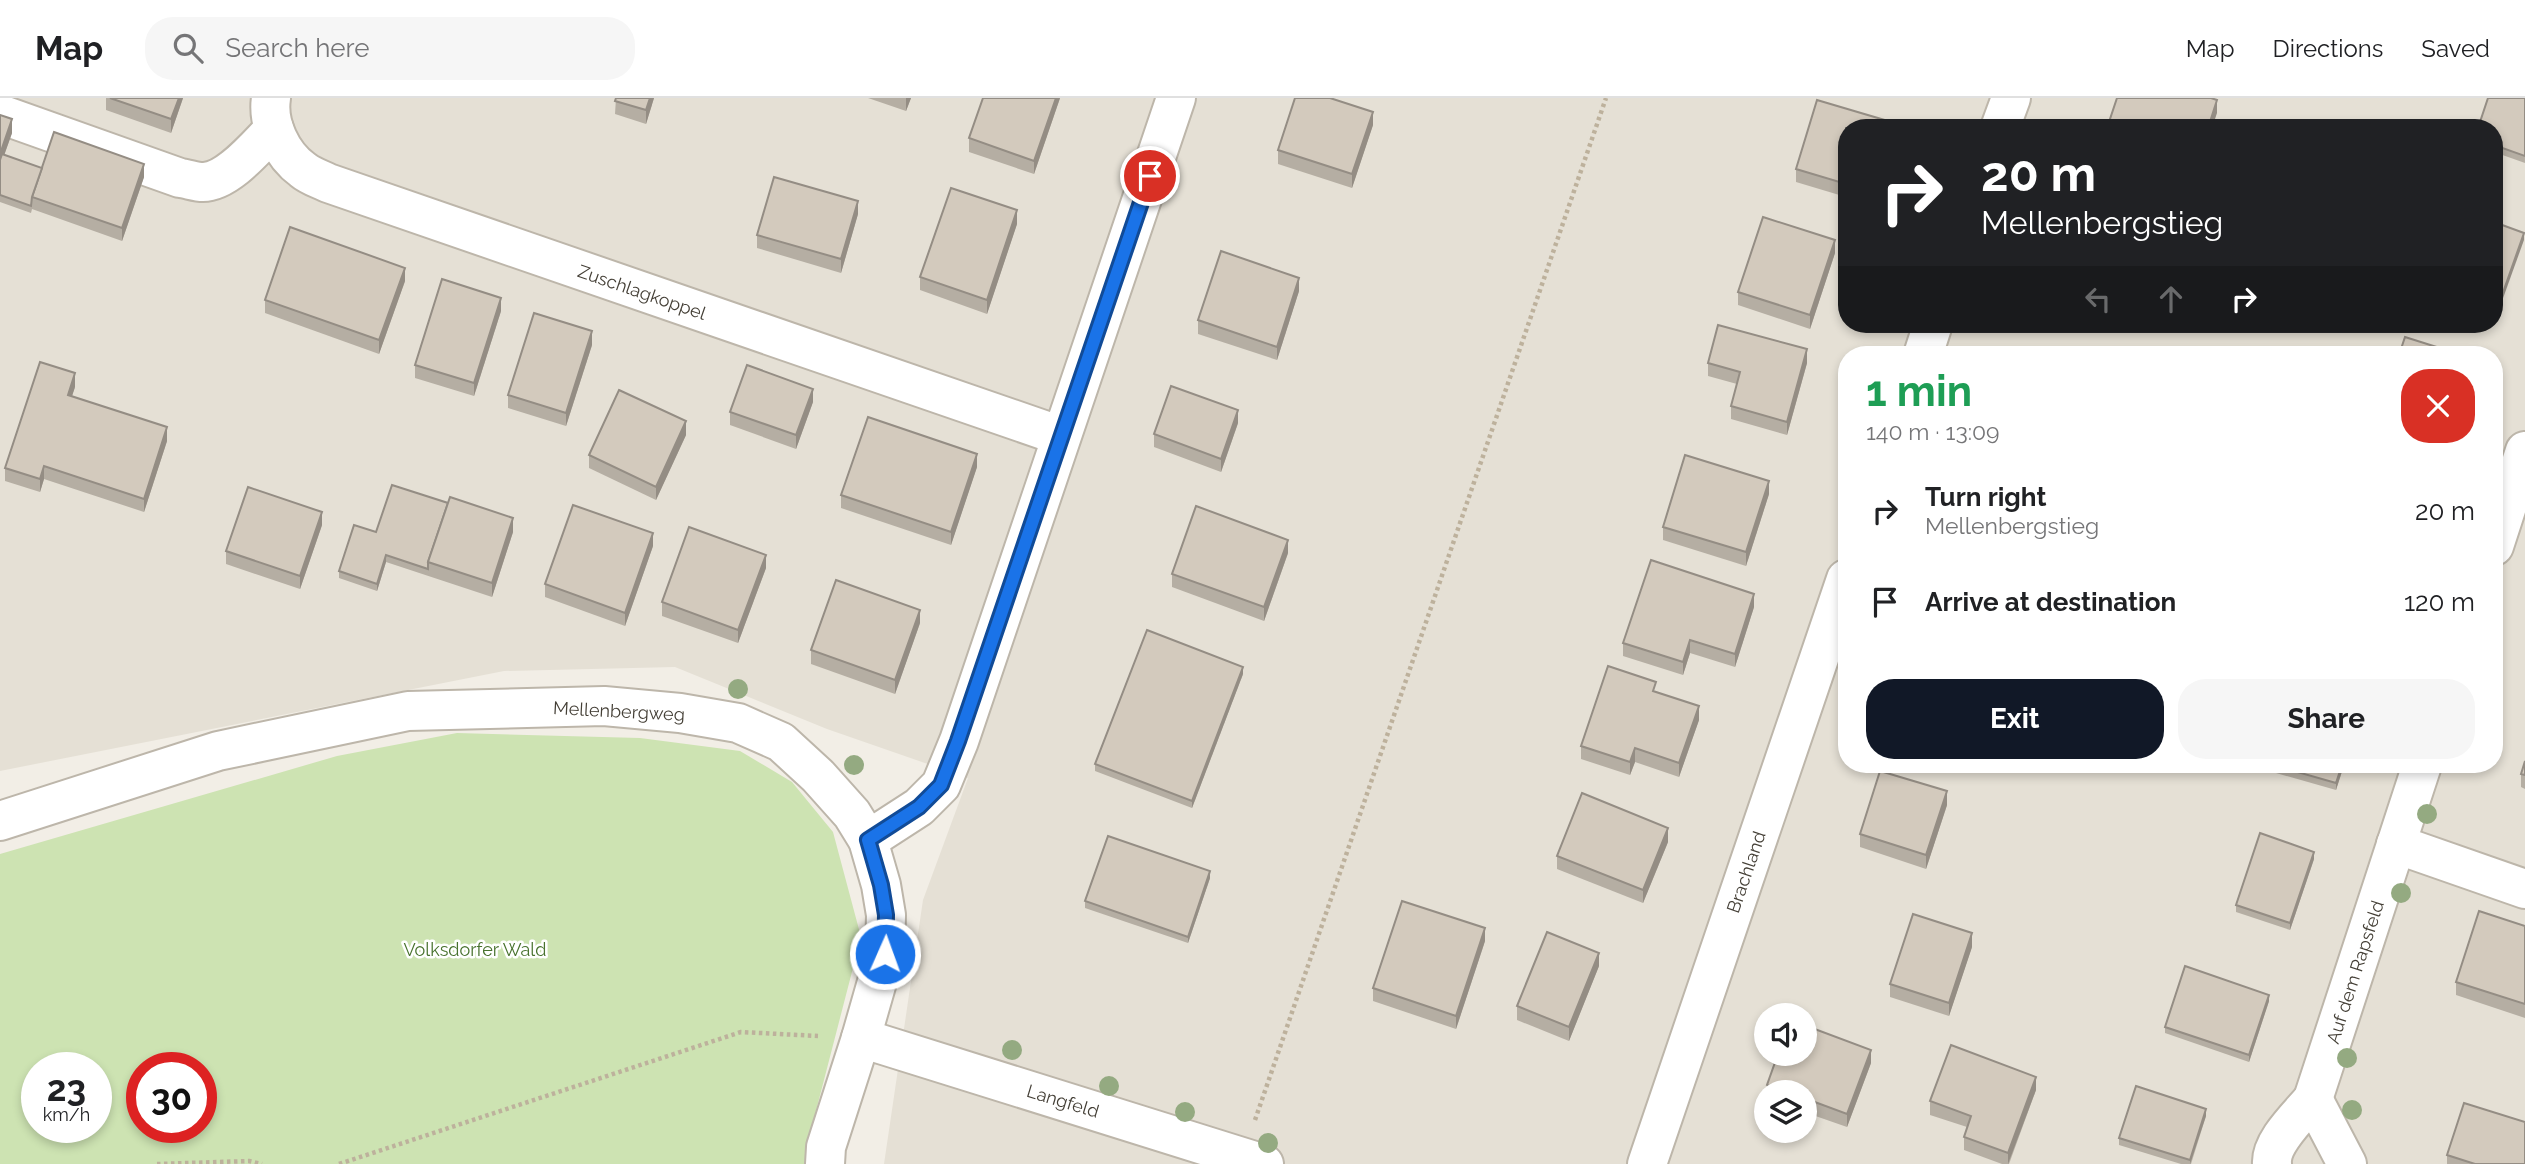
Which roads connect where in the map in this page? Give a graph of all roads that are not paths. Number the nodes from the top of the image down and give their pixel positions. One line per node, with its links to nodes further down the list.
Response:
1 (1176, 98): 6 (street)
2 (2011, 98): 5 (street)
3 (0, 114): 4 (street)
4 (273, 114): 6 (street, Zuschlagkoppel)
5 (2003, 119)
6 (1061, 436): 12 (street)
7 (2525, 454): 8 (street)
8 (2503, 519)
9 (1838, 603): 19 (street, Brachland)
10 (2419, 773): 13 (street, Auf dem Rapsfeld)
11 (0, 821): 12 (street, Mellenbergweg)
12 (868, 840): 15 (street, Mellenbergweg)
13 (2396, 844): 14 (street); 16 (street, Auf dem Rapsfeld)
14 (2525, 889)
15 (861, 1038): 17 (street, Langfeld); 18 (street, Mellenbergweg)
16 (2313, 1100): 20 (street, Auf dem Rapsfeld); 21 (street)
17 (1253, 1160)
18 (824, 1164)
19 (1647, 1164)
20 (2272, 1164)
21 (2347, 1164)

